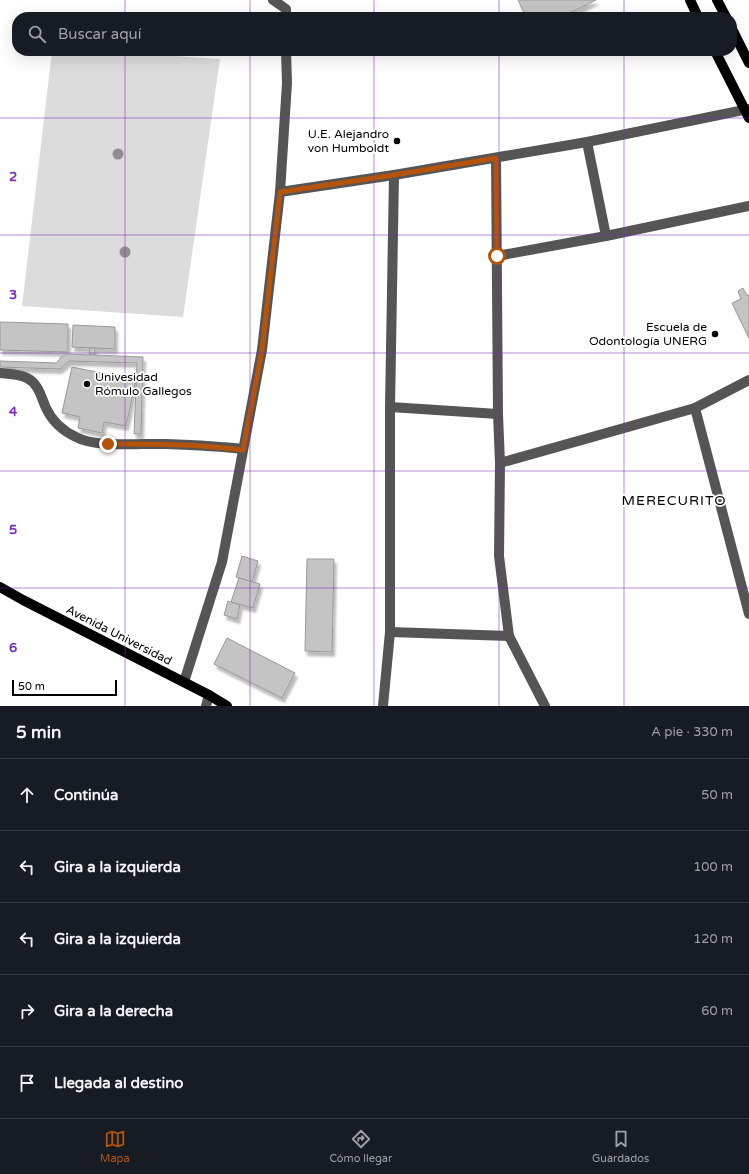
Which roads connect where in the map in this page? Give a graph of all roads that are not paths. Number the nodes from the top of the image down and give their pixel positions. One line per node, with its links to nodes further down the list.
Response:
1 (273, 0): 4 (street)
2 (690, 0): 5 (main road)
3 (717, 0): 6 (main road)
4 (285, 12)
5 (696, 12)
6 (723, 12)
7 (737, 39): 10 (main road)
8 (286, 56): 15 (street)
9 (718, 56): 11 (main road)
10 (749, 63)
11 (748, 113): 12 (street)
12 (587, 142): 13 (street); 17 (street)
13 (496, 158): 14 (street); 18 (street)
14 (394, 175): 15 (street); 21 (street)
15 (280, 192): 24 (street)
16 (749, 206): 17 (street)
17 (606, 236): 18 (street)
18 (497, 256): 23 (street)
19 (0, 373): 24 (street)
20 (749, 380): 22 (street)
21 (390, 407): 23 (street); 28 (street)
22 (695, 408): 25 (street); 27 (street)
23 (498, 414): 25 (street)
24 (243, 450): 30 (street)
25 (500, 463): 29 (street)
26 (0, 587): 30 (main road, Avenida Universidad)
27 (749, 614)
28 (390, 632): 29 (street); 34 (street)
29 (509, 636): 35 (street)
30 (184, 682): 31 (main road, Avenida Universidad)
31 (209, 695): 32 (street); 33 (main road, Avenida Universidad)
32 (206, 706)
33 (227, 706)
34 (383, 706)
35 (545, 706)

